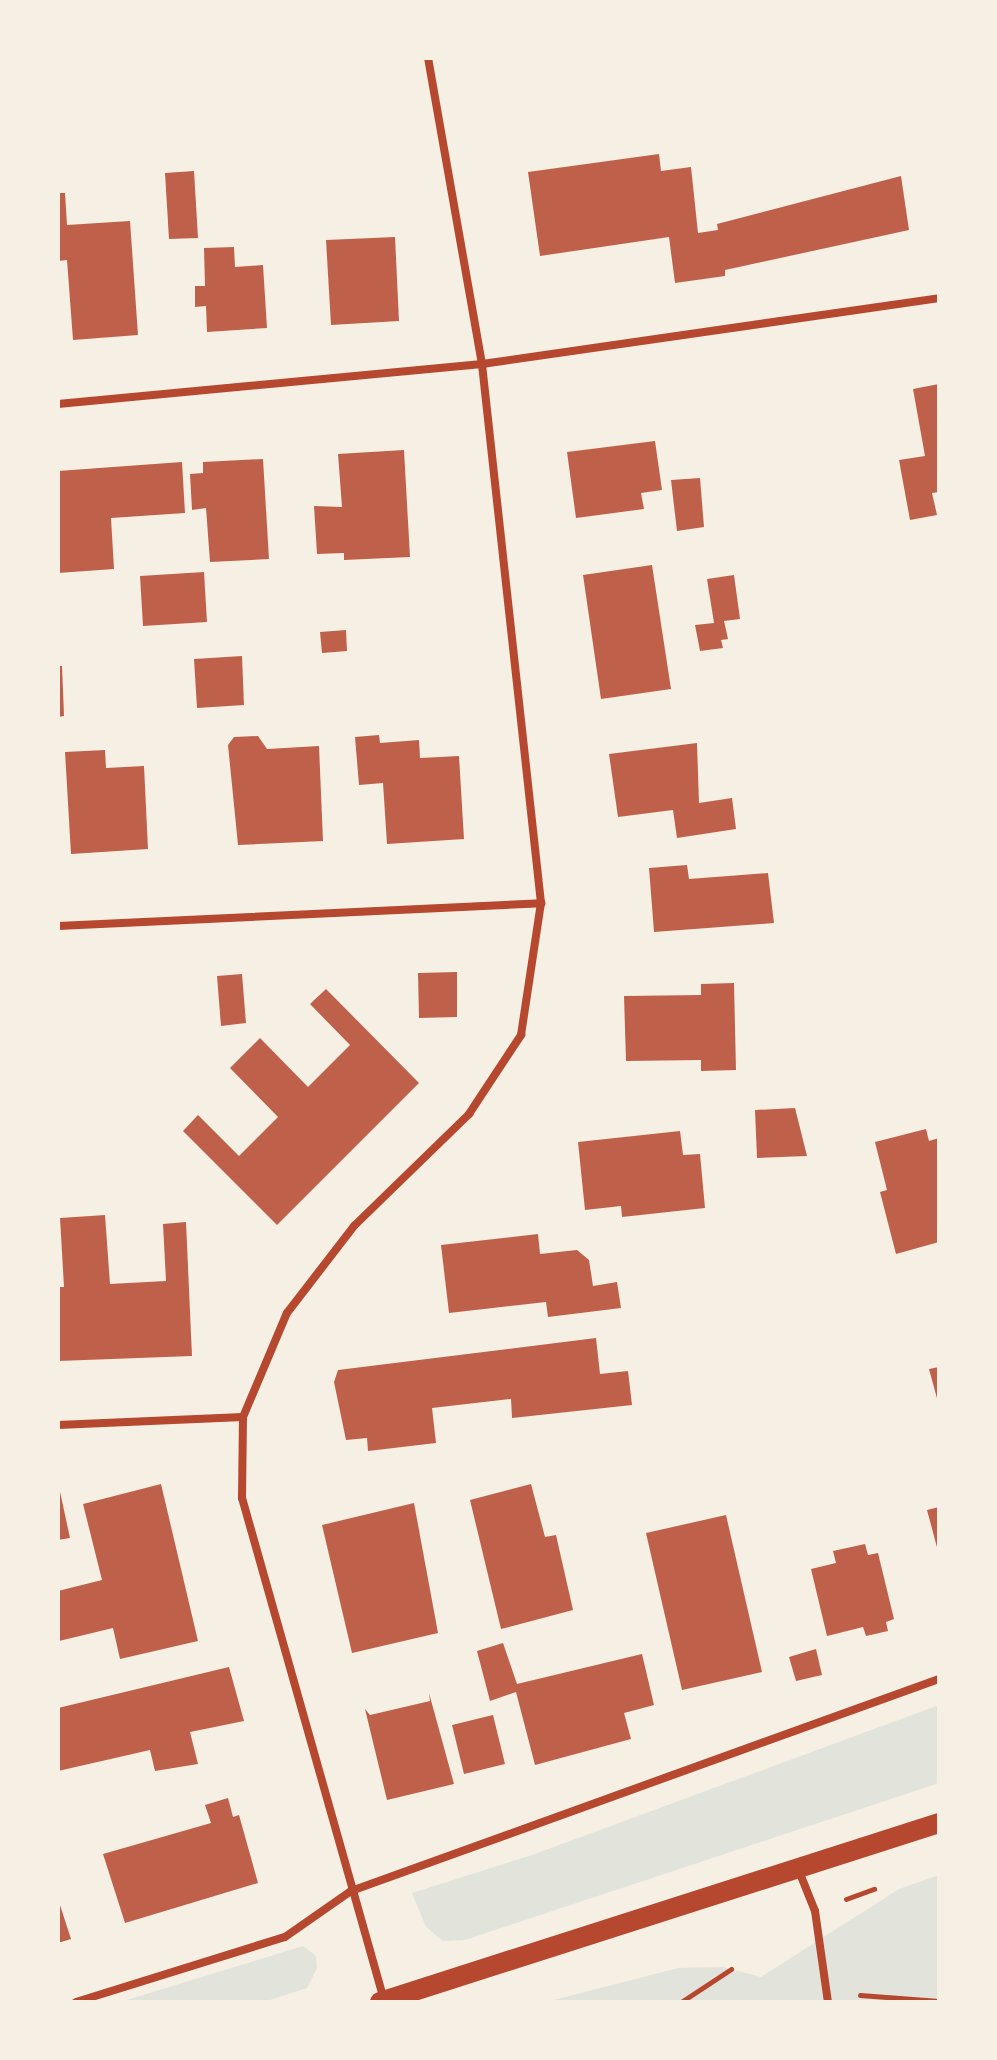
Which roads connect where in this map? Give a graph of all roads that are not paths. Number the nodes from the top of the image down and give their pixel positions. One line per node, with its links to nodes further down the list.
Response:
1 (428, 58): 3 (street)
2 (939, 298): 3 (street)
3 (482, 364): 4 (street); 5 (street)
4 (58, 404)
5 (541, 903): 6 (street); 7 (street)
6 (58, 926)
7 (243, 1417): 8 (street); 12 (street)
8 (58, 1425)
9 (939, 1679): 12 (street)
10 (939, 1823): 11 (main road)
11 (799, 1871): 13 (main road); 15 (street)
12 (351, 1891): 13 (street); 14 (street)
13 (382, 2001)
14 (76, 2002)
15 (828, 2002)

